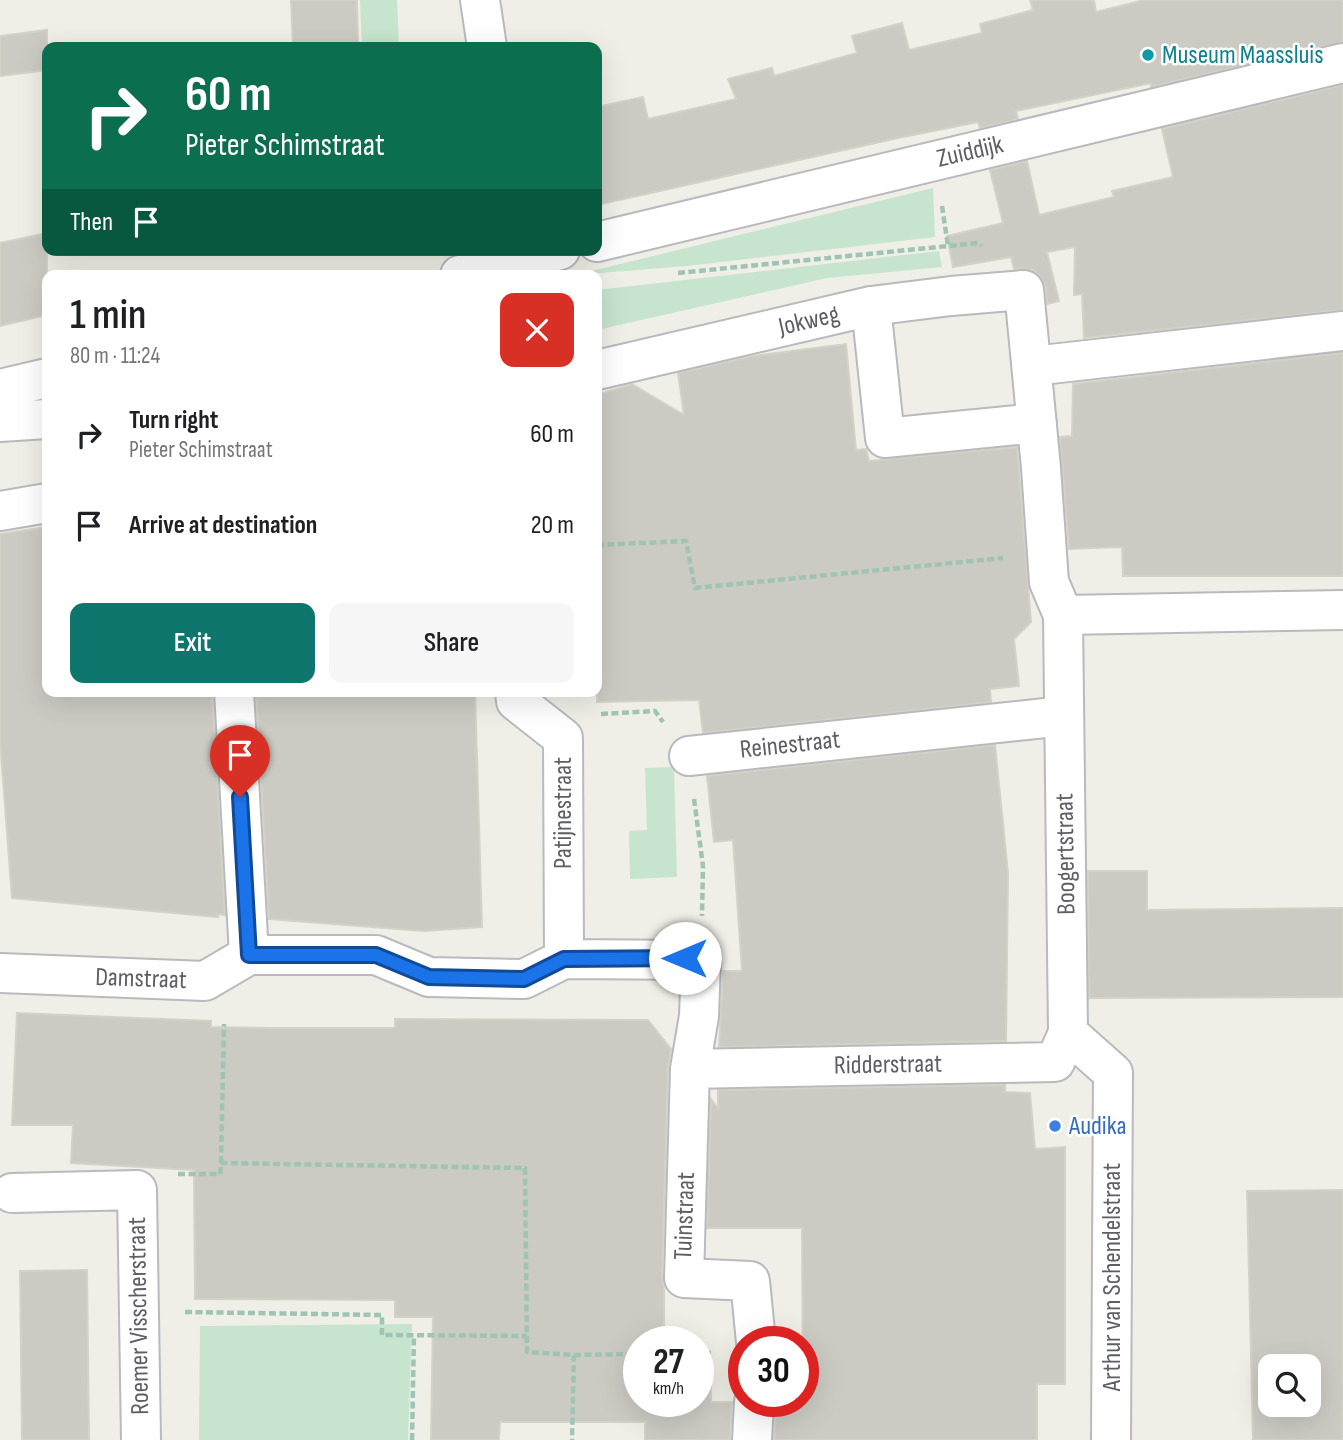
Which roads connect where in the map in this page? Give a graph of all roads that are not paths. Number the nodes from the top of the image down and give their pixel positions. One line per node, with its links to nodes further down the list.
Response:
1 (480, 0): 2 (street)
2 (486, 42)
3 (1343, 64): 4 (street, Zuiddijk)
4 (602, 241)
5 (517, 256): 6 (street)
6 (475, 270)
7 (1024, 290): 8 (street, Jokweg); 10 (street, Boogertstraat)
8 (856, 310): 11 (street, Jokweg); 16 (street)
9 (1343, 331): 10 (street)
10 (1032, 366): 16 (street, Boogertstraat)
11 (602, 369)
12 (42, 379): 13 (street)
13 (0, 389)
14 (42, 419): 15 (street)
15 (0, 422)
16 (1037, 424): 20 (street, Boogertstraat)
17 (42, 504): 18 (street)
18 (0, 511)
19 (1343, 610): 20 (street)
20 (1063, 615): 23 (street, Boogertstraat)
21 (234, 697): 26 (street)
22 (526, 704): 25 (street, Patijnestraat)
23 (1064, 716): 24 (street, Reinestraat); 28 (street, Boogertstraat)
24 (689, 756)
25 (564, 959): 26 (street, Damstraat); 29 (street, Damstraat)
26 (237, 962): 27 (street, Damstraat)
27 (0, 973)
28 (1068, 1033): 29 (street, Ridderstraat); 35 (street, Arthur van Schendelstraat)
29 (690, 1069): 31 (street, Tuinstraat)
30 (12, 1193): 33 (street, Roemer Visscherstraat)
31 (754, 1326)
32 (753, 1417): 34 (street)
33 (141, 1440)
34 (752, 1440)
35 (1111, 1440)

